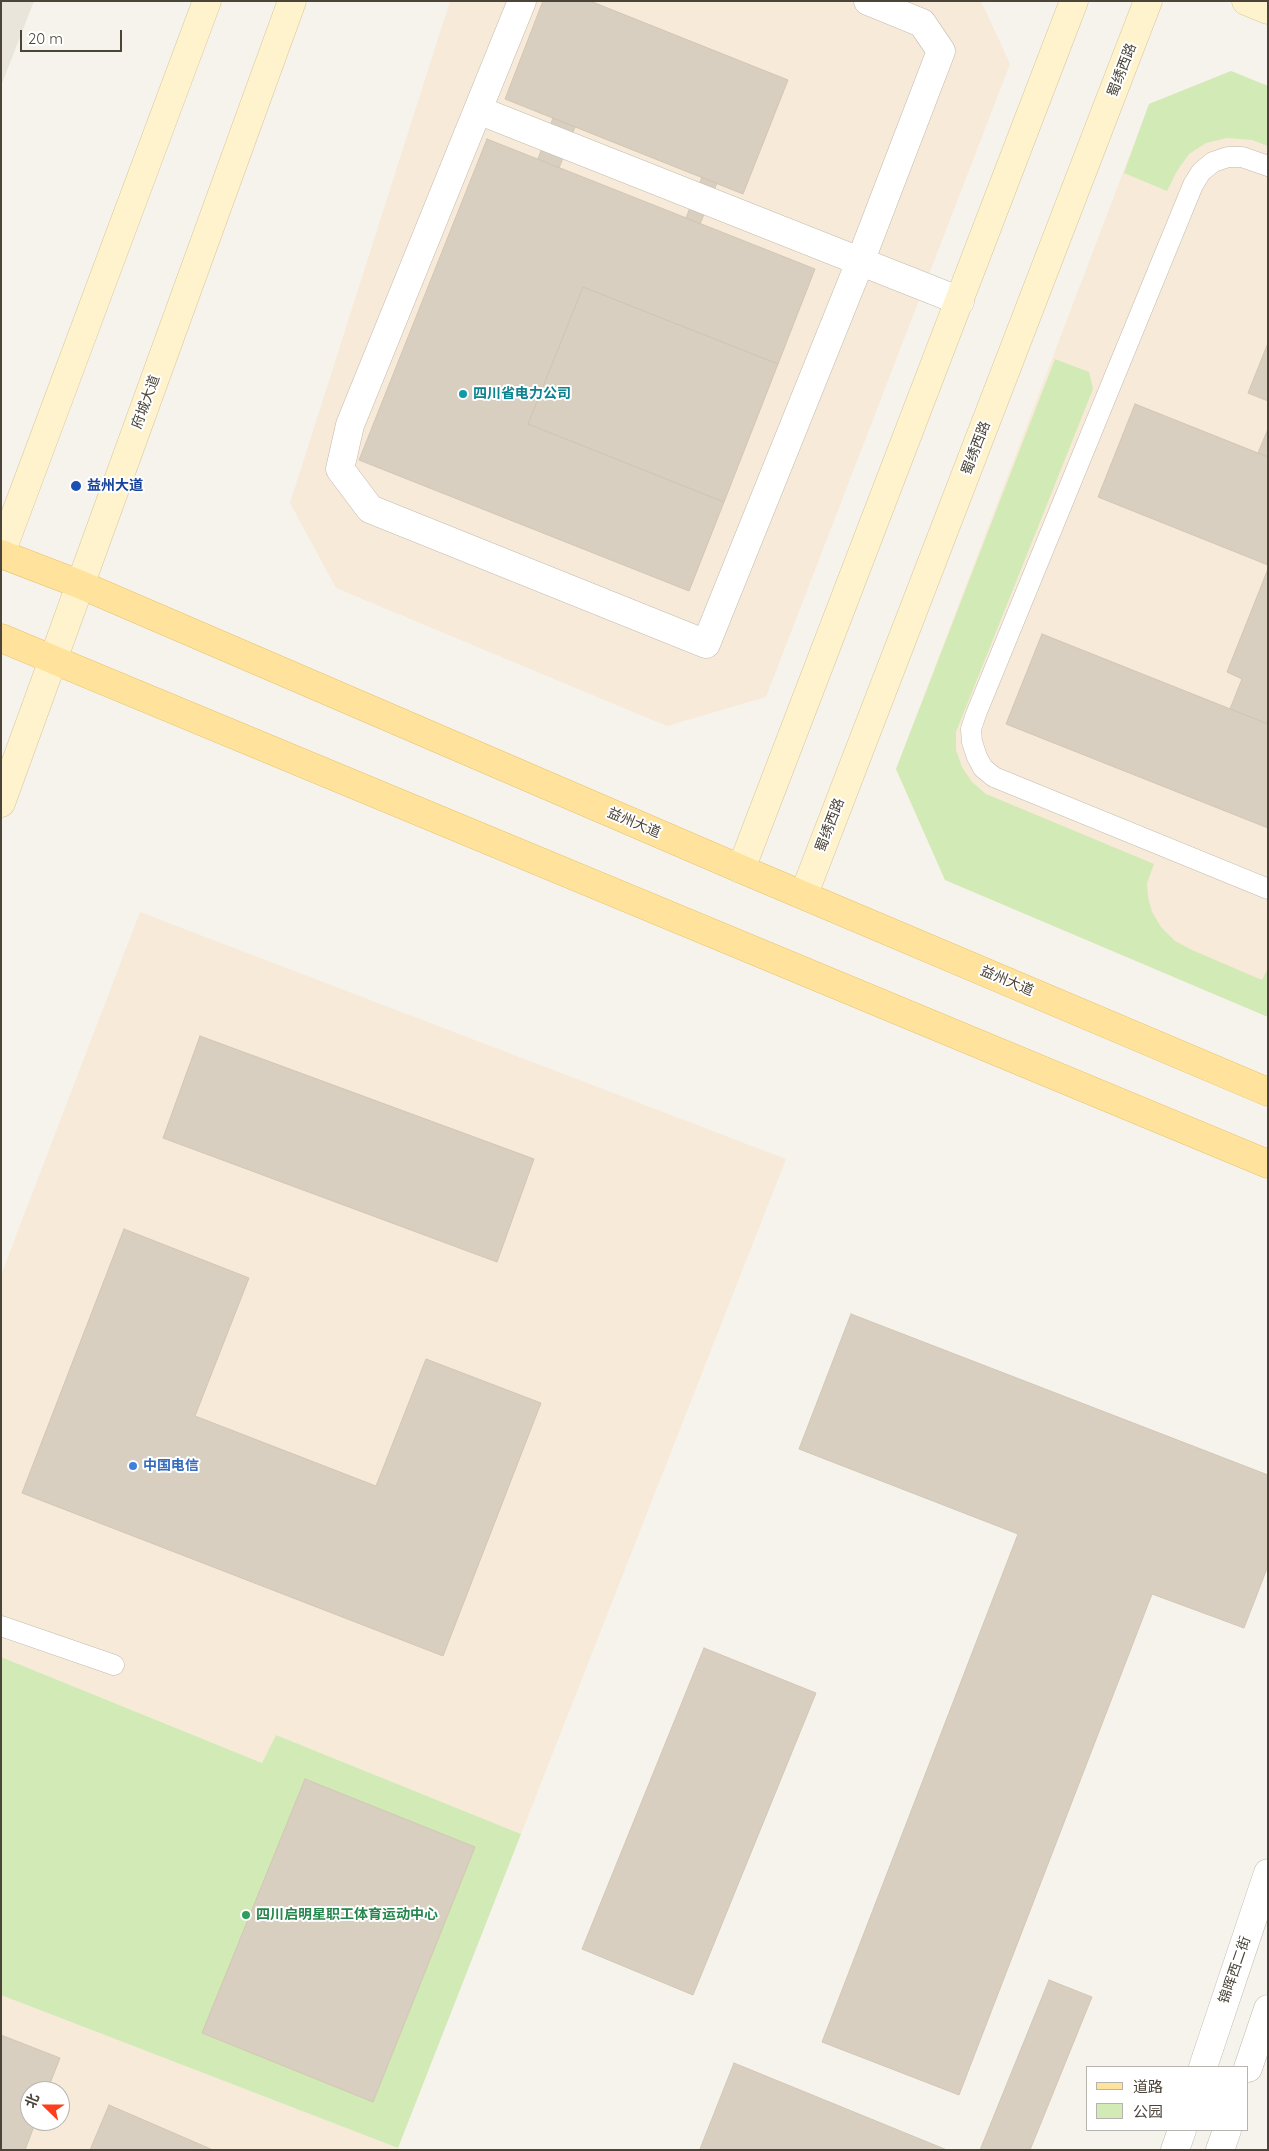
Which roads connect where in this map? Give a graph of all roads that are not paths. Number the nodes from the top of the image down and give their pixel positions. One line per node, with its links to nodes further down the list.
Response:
1 (207, 1): 13 (street)
2 (292, 1): 14 (street, 府城大道)
3 (522, 1): 9 (street)
4 (868, 1): 11 (street)
5 (1074, 1): 12 (street)
6 (1148, 1): 20 (street, 蜀绣西路)
7 (1246, 1): 8 (street)
8 (1268, 10)
9 (478, 110): 11 (street); 11 (street)
10 (1268, 166): 19 (lane)
11 (860, 262): 12 (street)
12 (960, 301): 18 (street)
13 (1, 553): 14 (main road, 益州大道)
14 (79, 584): 16 (street, 府城大道); 18 (main road, 益州大道)
15 (1, 638): 16 (main road)
16 (53, 658): 17 (street, 府城大道); 22 (main road)
17 (1, 804)
18 (741, 869): 20 (main road, 益州大道)
19 (1268, 889)
20 (804, 894): 21 (main road, 益州大道)
21 (1268, 1092)
22 (1268, 1164)
23 (1, 1626): 24 (lane)
24 (114, 1665)
25 (1268, 1874): 27 (street, 锦晖西二街)
26 (1268, 2008): 28 (street)
27 (1203, 2066)
28 (1249, 2066)
29 (1182, 2131): 31 (street)
30 (1227, 2131): 32 (street)
31 (1175, 2150)
32 (1220, 2150)

